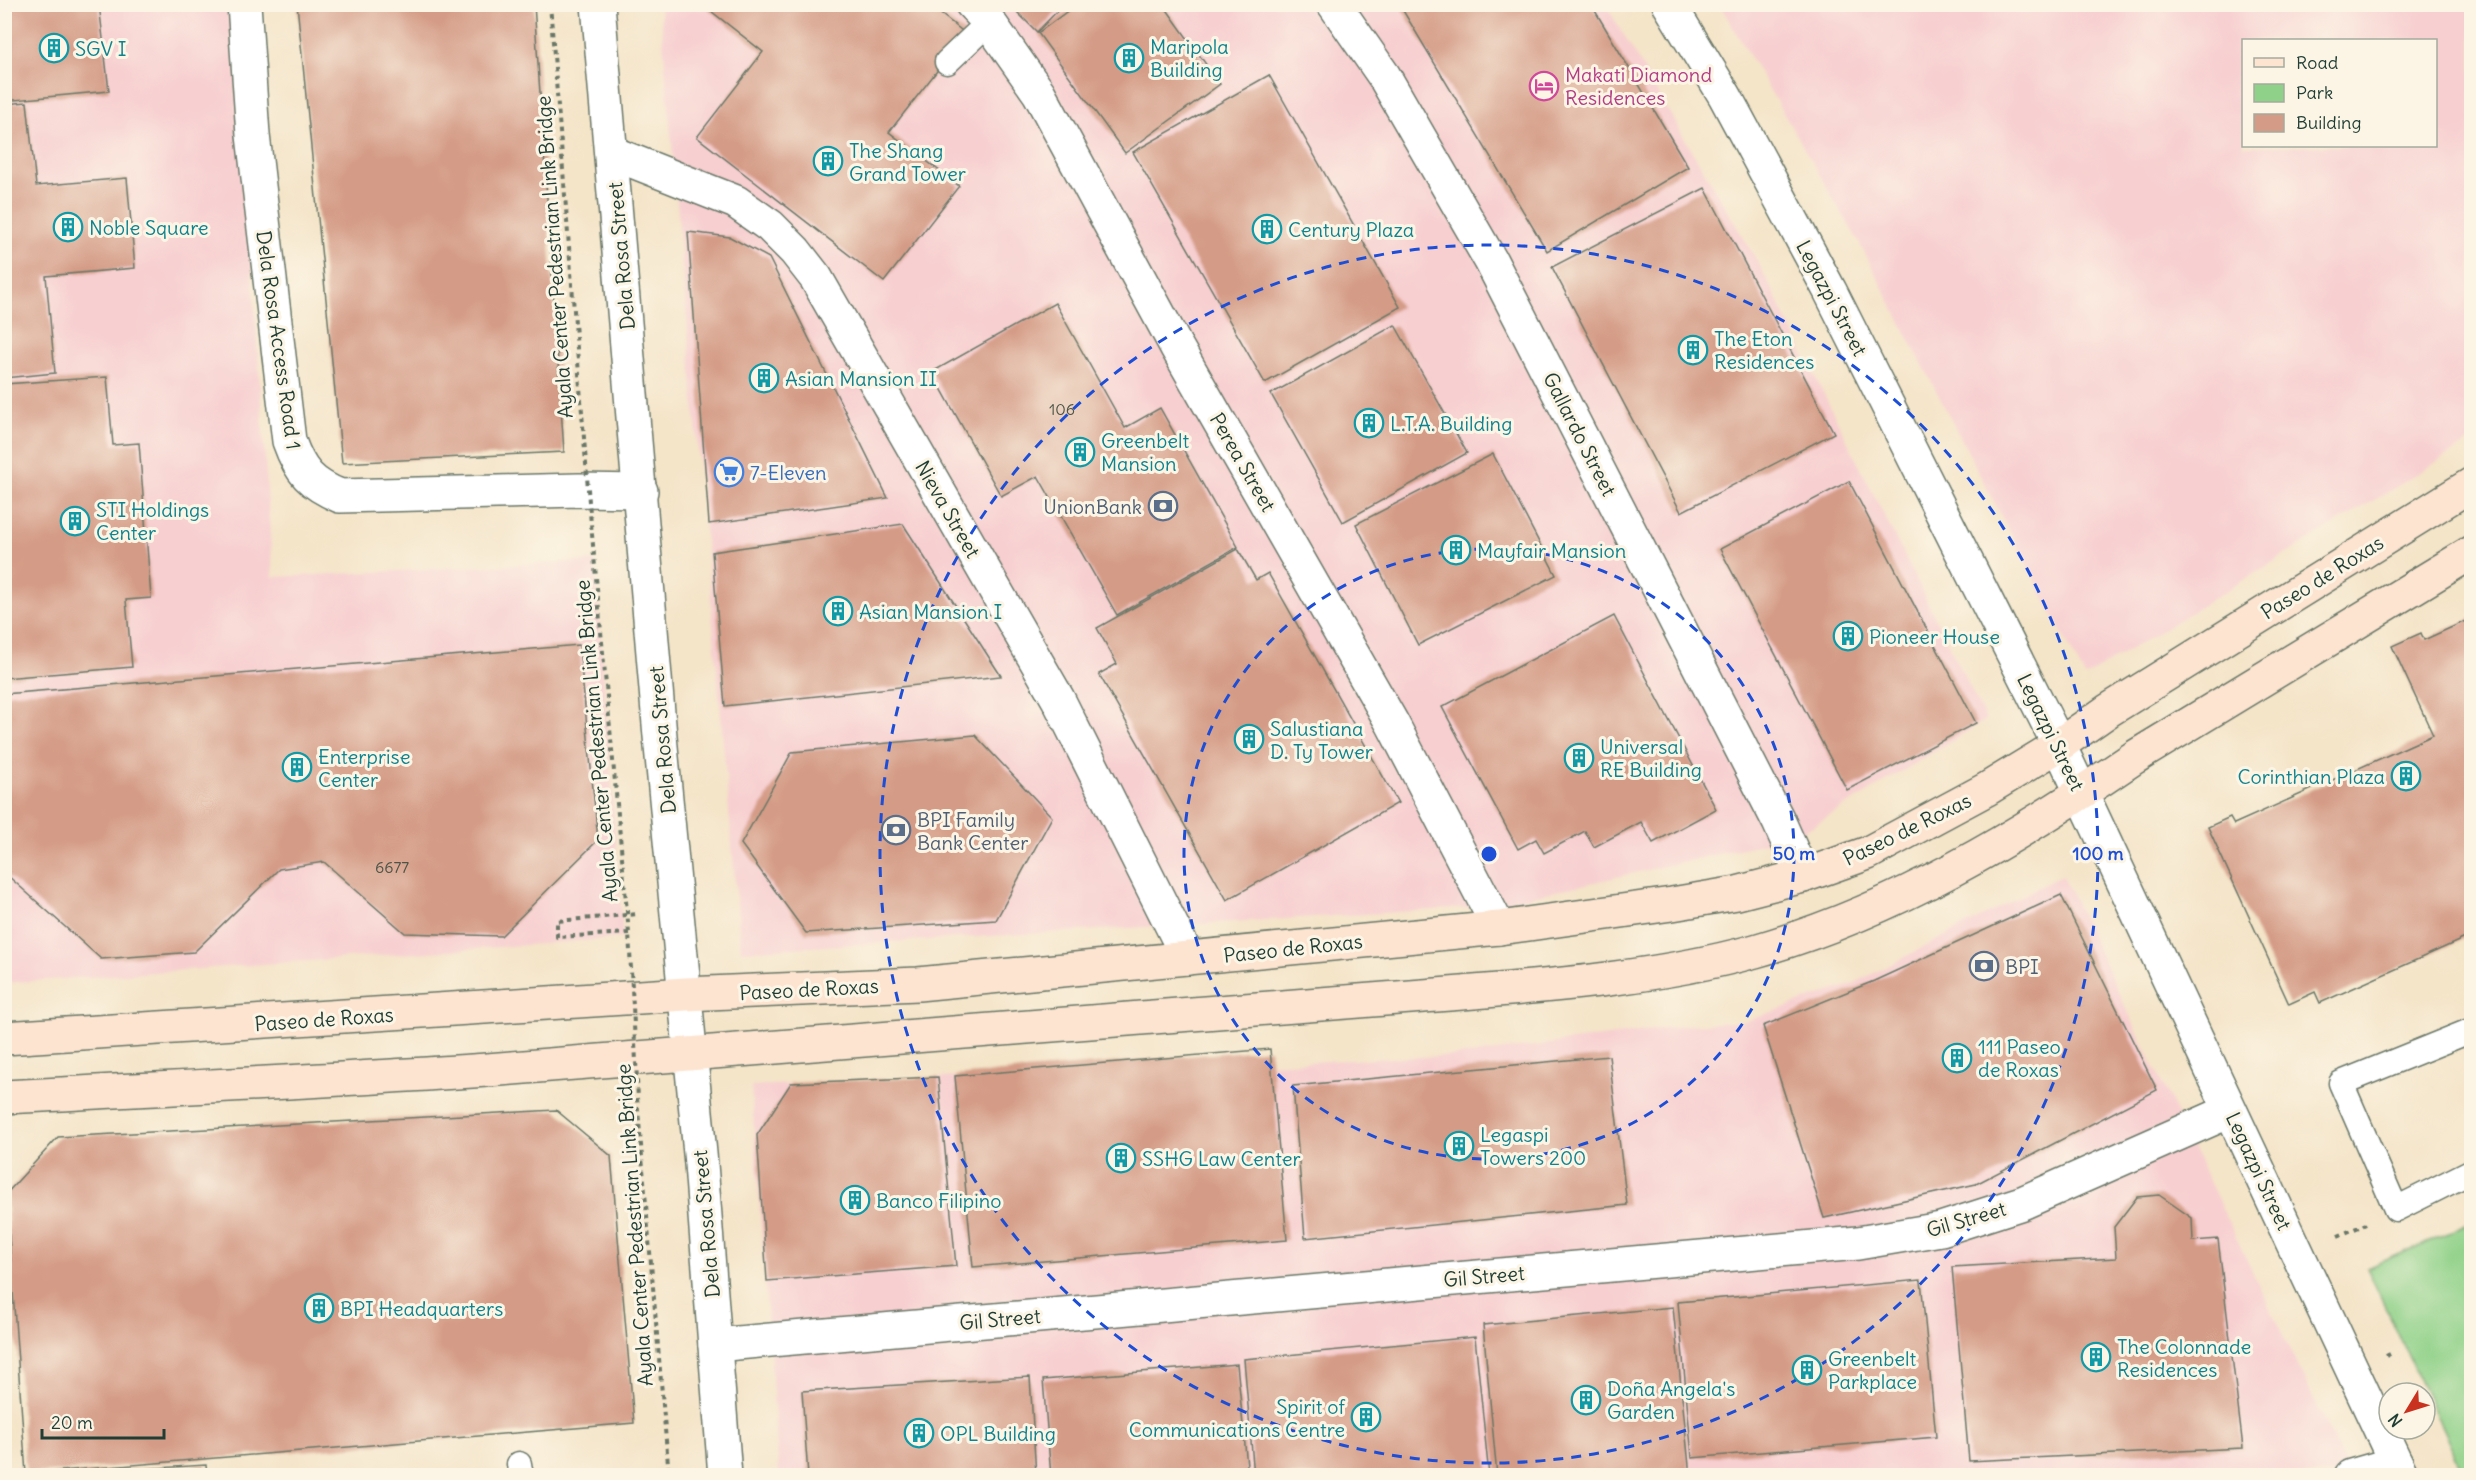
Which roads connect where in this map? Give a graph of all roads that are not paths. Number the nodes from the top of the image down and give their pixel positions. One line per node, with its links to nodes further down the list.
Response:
1 (244, 4): 9 (street, Dela Rosa Access Road 1)
2 (598, 4): 7 (street, Dela Rosa Street)
3 (1334, 4): 13 (street, Gallardo Street)
4 (1669, 4): 11 (street, Legazpi Street)
5 (981, 13): 6 (lane); 14 (street, Perea Street)
6 (946, 62)
7 (612, 153): 9 (street, Dela Rosa Street); 15 (street, Nieva Street)
8 (2472, 484): 11 (main road, Paseo de Roxas)
9 (641, 491): 16 (street, Dela Rosa Street)
10 (2472, 552): 12 (main road)
11 (2059, 745): 12 (street, Legazpi Street); 13 (main road, Paseo de Roxas)
12 (2081, 794): 19 (main road); 21 (street, Legazpi Street)
13 (1803, 876): 14 (main road, Paseo de Roxas)
14 (1500, 928): 15 (main road, Paseo de Roxas)
15 (1188, 958): 16 (main road, Paseo de Roxas)
16 (686, 994): 18 (main road, Paseo de Roxas); 19 (street, Dela Rosa Street)
17 (2472, 1030): 22 (lane)
18 (4, 1038)
19 (690, 1054): 20 (main road); 23 (street, Dela Rosa Street)
20 (4, 1097)
21 (2230, 1111): 23 (street, Gil Street); 24 (street, Legazpi Street)
22 (2472, 1171)
23 (715, 1345): 25 (street, Dela Rosa Street)
24 (2399, 1469): 26 (street)
25 (725, 1476)
26 (2351, 1476)

